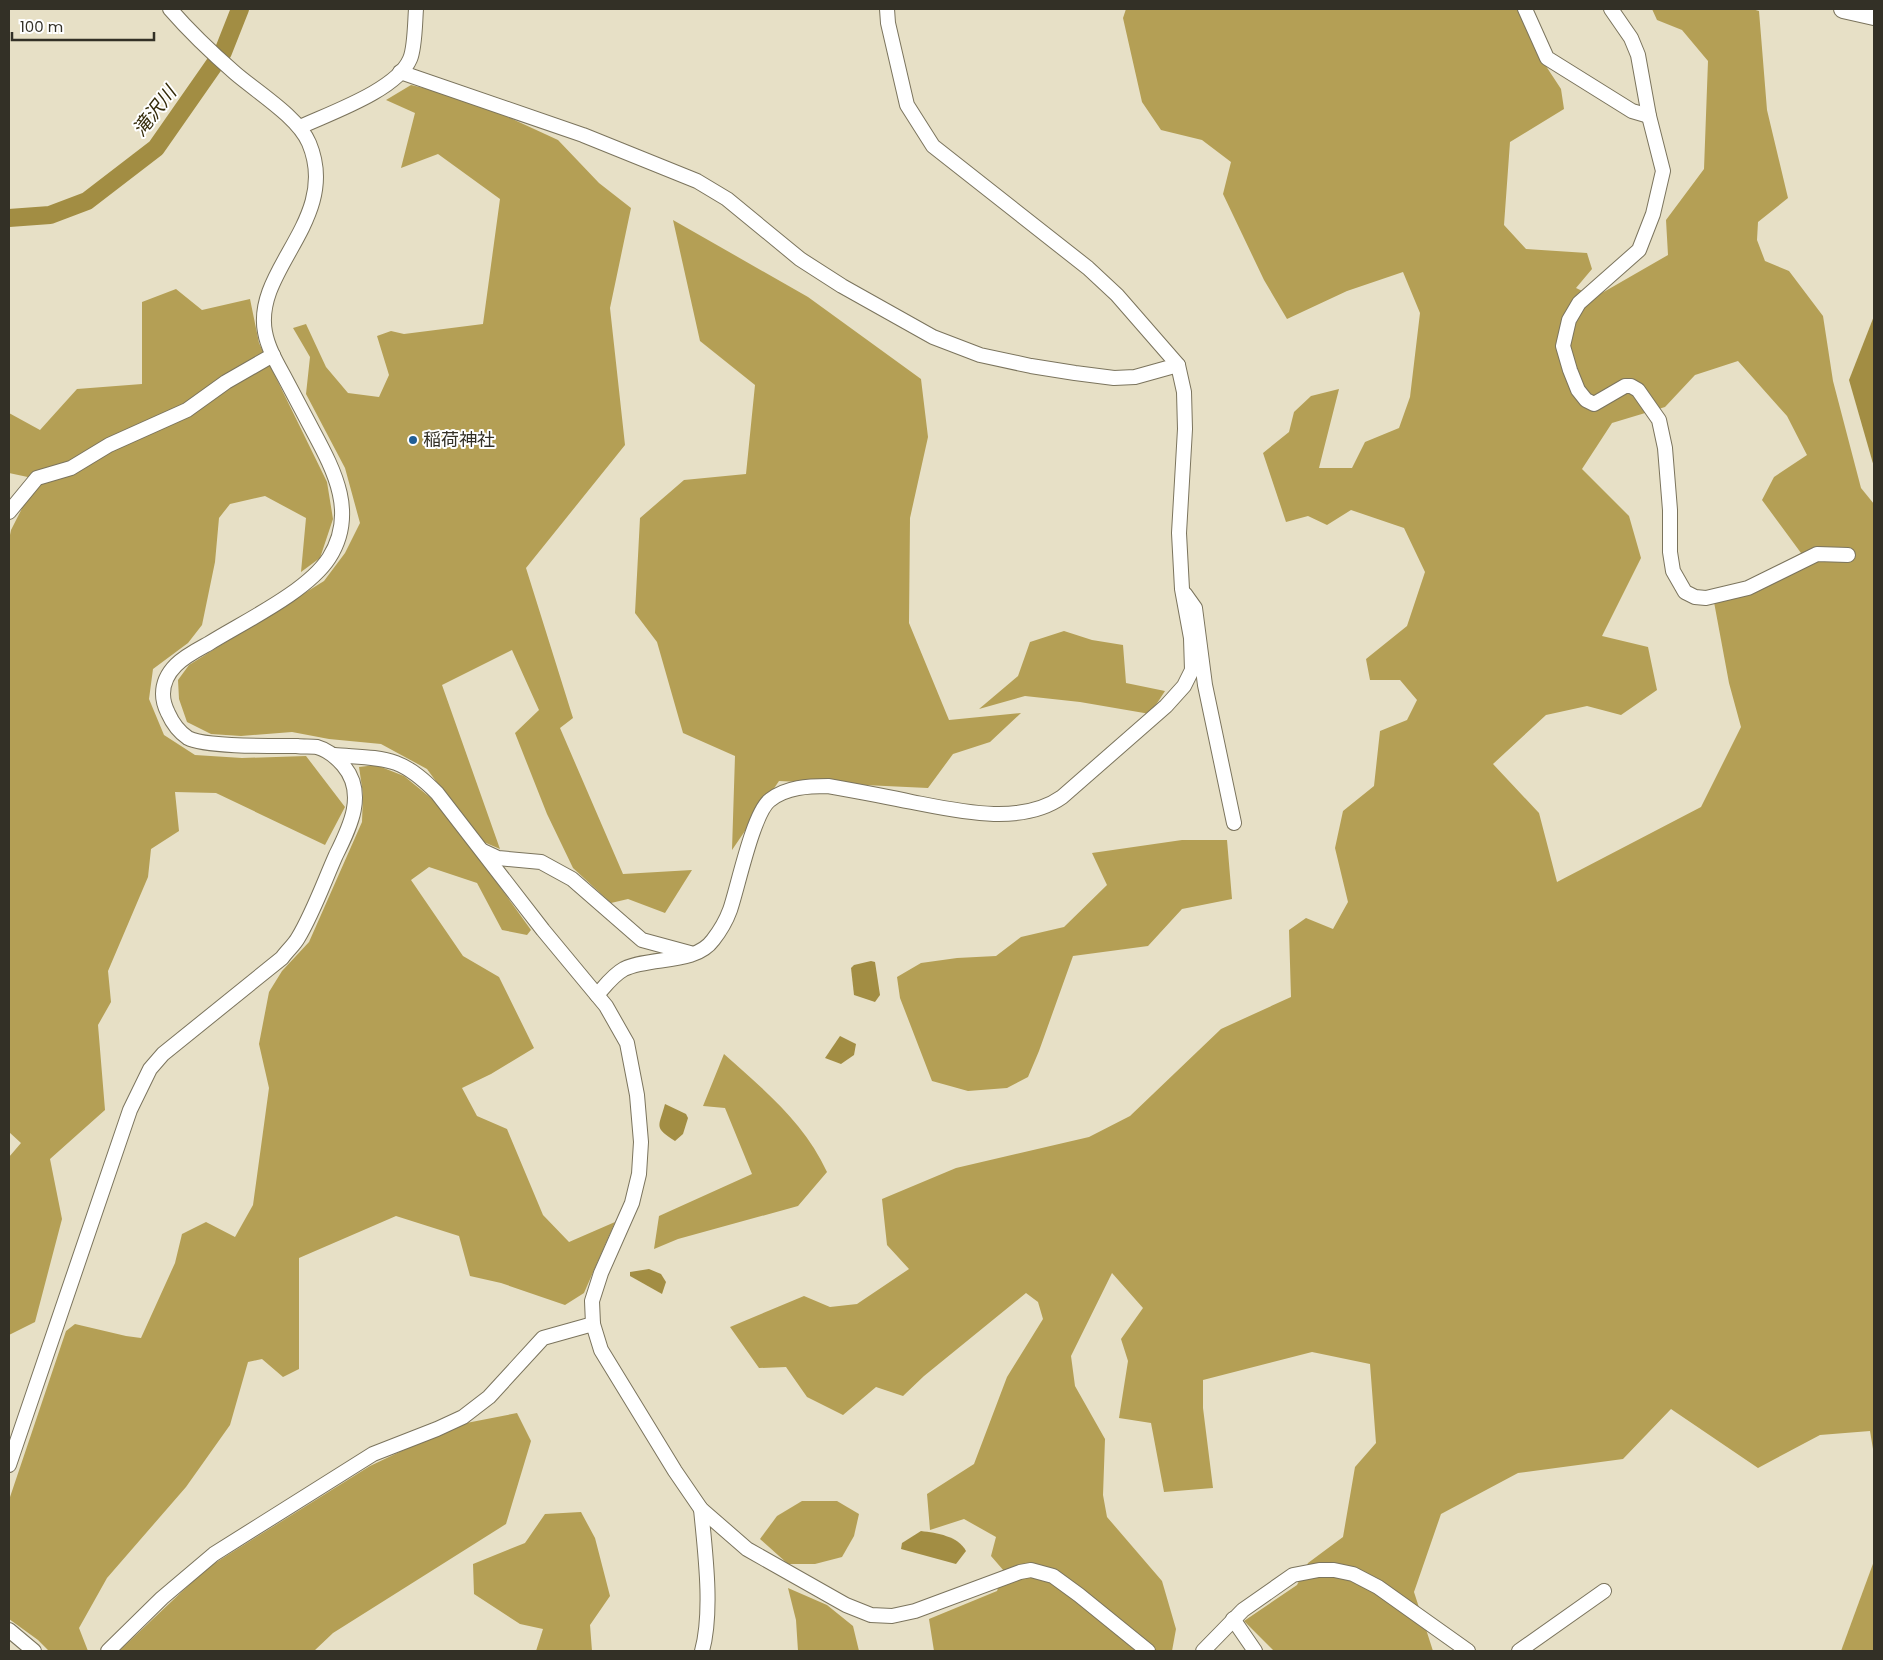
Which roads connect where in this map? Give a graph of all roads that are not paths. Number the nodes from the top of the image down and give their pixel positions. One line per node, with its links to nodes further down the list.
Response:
1 (170, 9): 10 (street)
2 (416, 9): 8 (street)
3 (887, 9): 12 (street)
4 (1525, 9): 9 (street)
5 (1611, 9): 9 (street)
6 (1843, 9): 7 (main road)
7 (1874, 16)
8 (400, 72): 10 (street); 12 (street)
9 (1649, 116): 14 (street)
10 (300, 127): 11 (street)
11 (273, 356): 13 (street); 16 (street)
12 (1178, 365): 15 (street)
13 (9, 512)
14 (1848, 555)
15 (1182, 589): 17 (street); 19 (street)
16 (334, 755): 18 (street); 22 (street)
17 (1234, 823)
18 (482, 851): 19 (street); 20 (street)
19 (695, 954): 20 (street)
20 (597, 996): 21 (street)
21 (593, 1324): 23 (street); 28 (street)
22 (9, 1465)
23 (700, 1509): 29 (street); 30 (street)
24 (1604, 1591): 34 (street)
25 (1233, 1620): 31 (street); 32 (street); 33 (street)
26 (9, 1630): 27 (street)
27 (34, 1651)
28 (108, 1651)
29 (702, 1651)
30 (1148, 1651)
31 (1203, 1651)
32 (1255, 1651)
33 (1468, 1651)
34 (1519, 1651)

